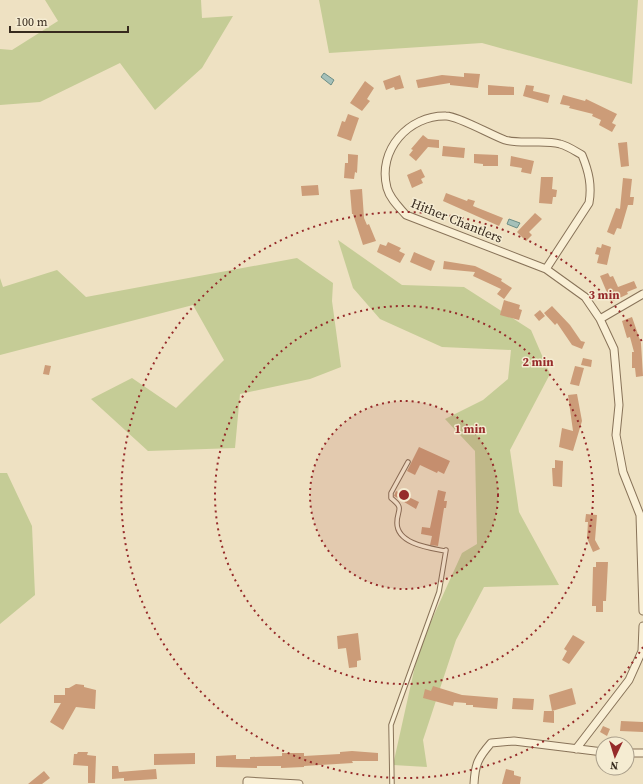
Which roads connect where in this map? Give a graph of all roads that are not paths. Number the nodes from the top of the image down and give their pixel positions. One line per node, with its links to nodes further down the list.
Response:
1 (546, 269): 1 (street, Hither Chantlers); 3 (street, Hither Chantlers)
2 (643, 294): 3 (street)
3 (600, 319): 5 (street, Hither Chantlers)
4 (408, 462): 11 (lane)
5 (643, 611)
6 (643, 626): 7 (street)
7 (576, 749): 8 (street); 12 (street)
8 (595, 751)
9 (247, 784): 10 (street)
10 (298, 784)
11 (392, 784)
12 (474, 784)

